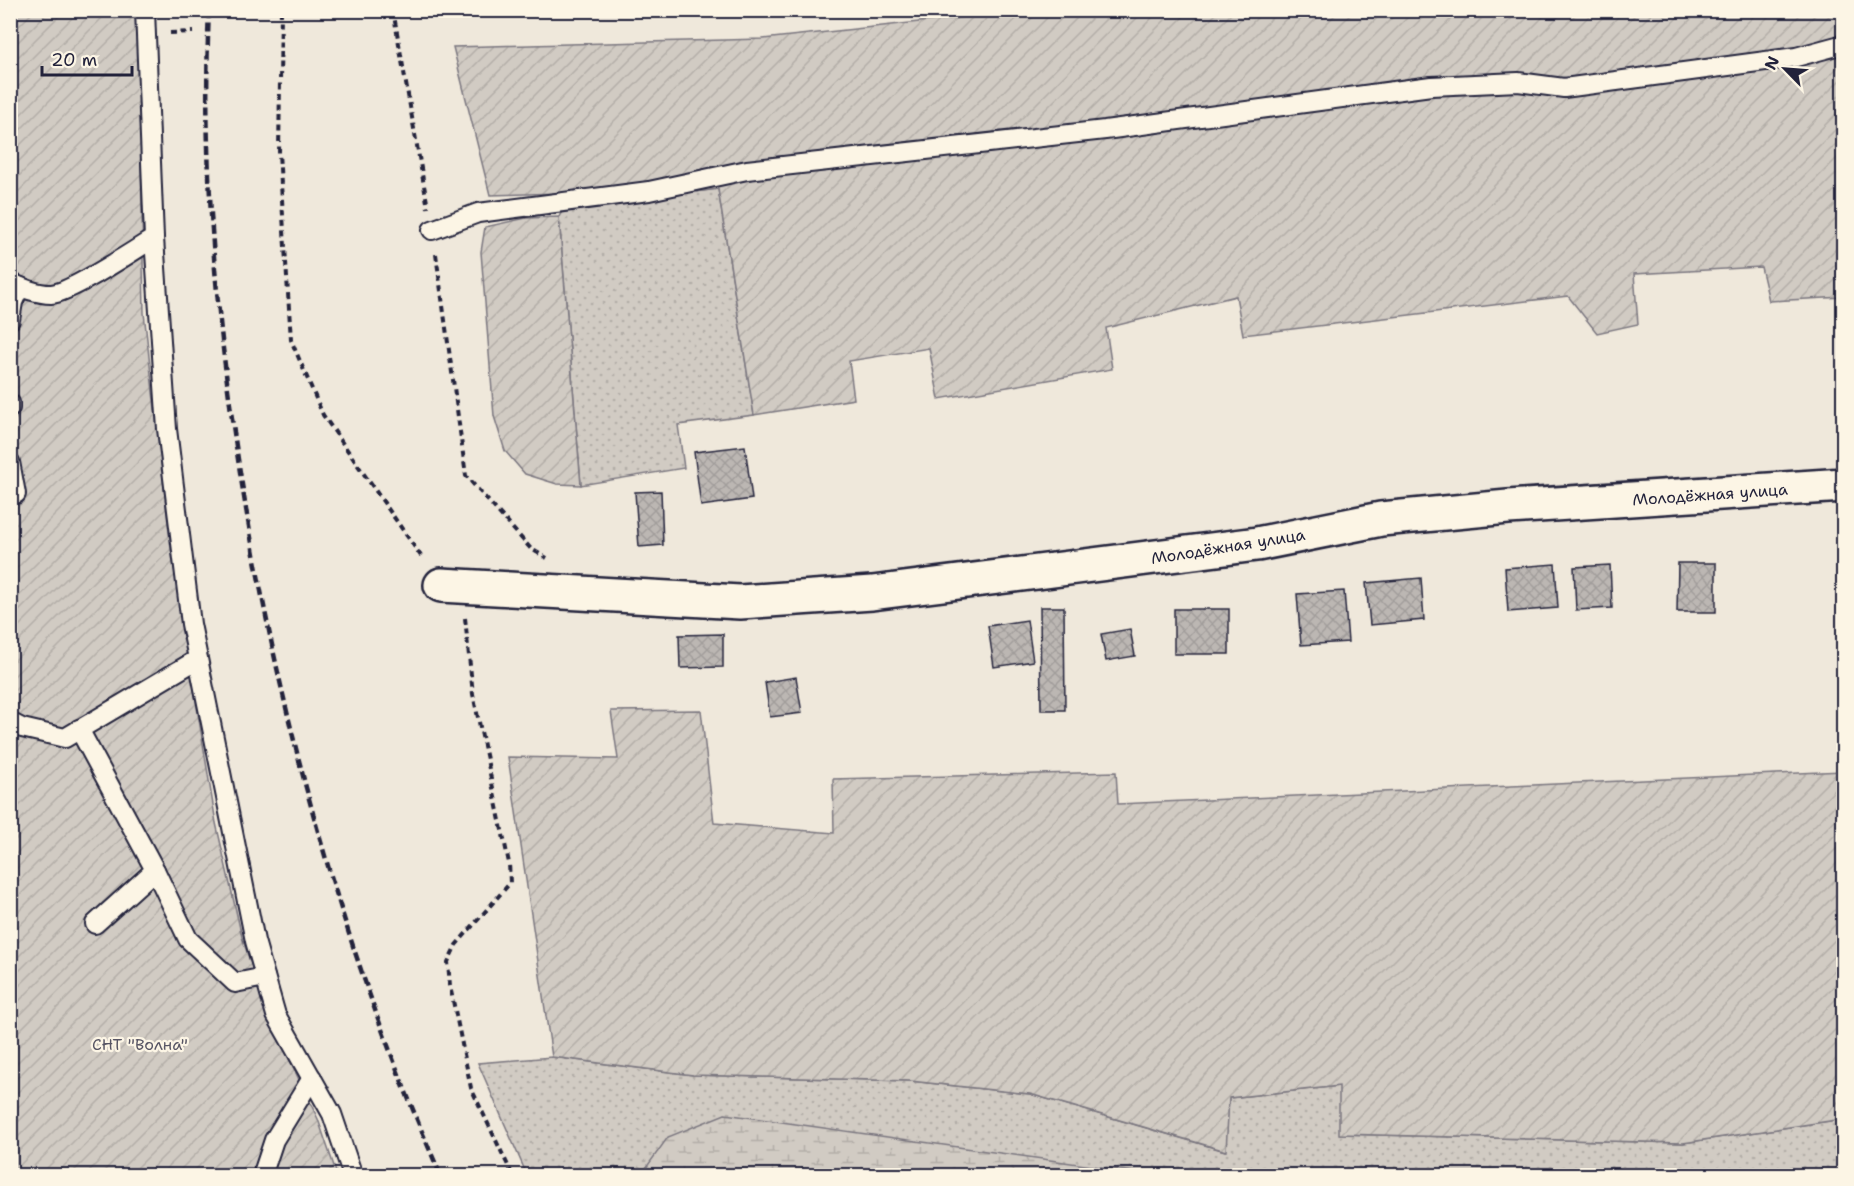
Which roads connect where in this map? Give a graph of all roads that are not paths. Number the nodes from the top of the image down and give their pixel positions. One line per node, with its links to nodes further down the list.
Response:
1 (145, 10): 4 (lane)
2 (1844, 44): 3 (lane)
3 (432, 230)
4 (154, 238): 5 (lane); 13 (lane)
5 (15, 285): 6 (lane)
6 (10, 320)
7 (10, 403): 8 (lane)
8 (10, 408)
9 (10, 462): 11 (lane)
10 (1844, 485): 12 (street, Молодёжная улица)
11 (16, 494)
12 (451, 585)
13 (198, 659): 15 (lane); 18 (lane)
14 (10, 722): 15 (lane)
15 (79, 729): 16 (lane)
16 (155, 870): 17 (lane); 18 (lane)
17 (95, 924)
18 (266, 977): 19 (lane)
19 (312, 1078): 20 (lane); 21 (lane)
20 (262, 1176)
21 (353, 1176)

